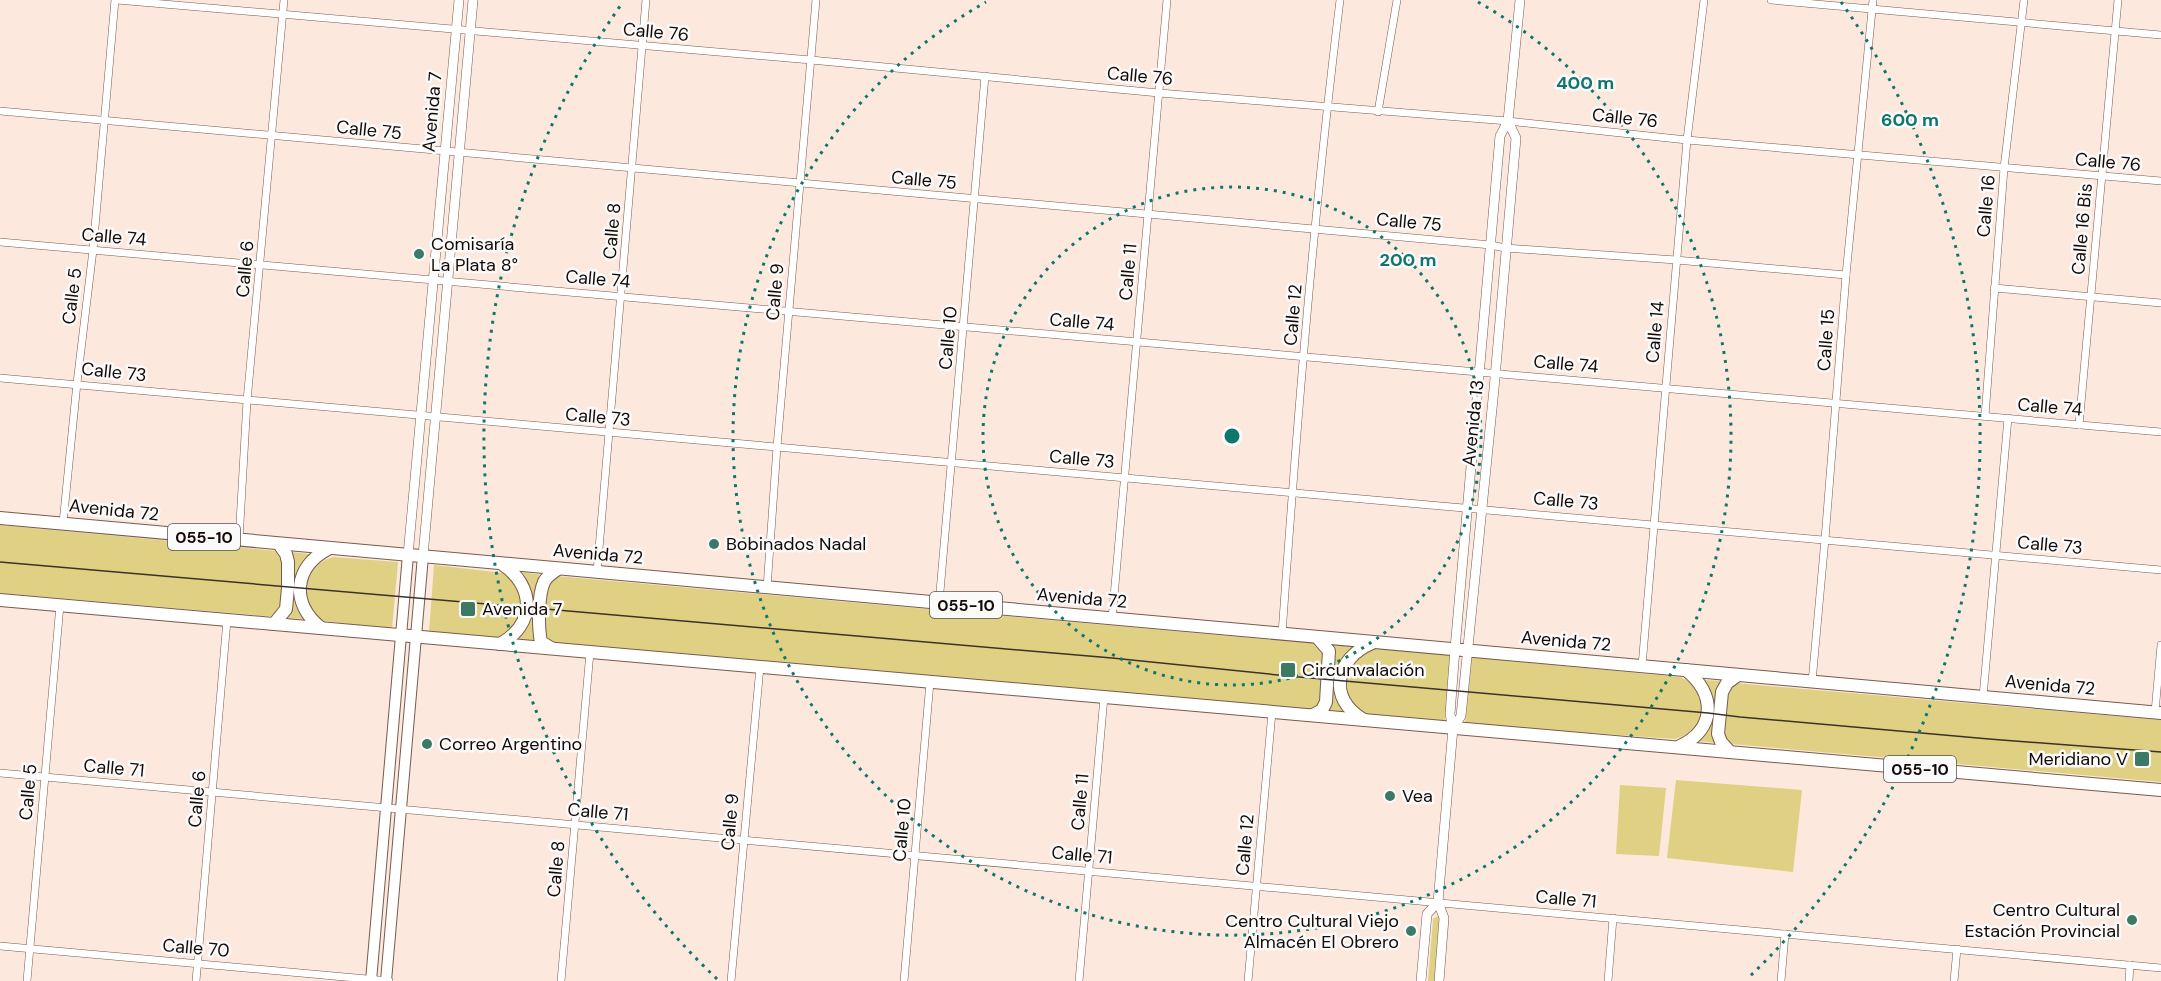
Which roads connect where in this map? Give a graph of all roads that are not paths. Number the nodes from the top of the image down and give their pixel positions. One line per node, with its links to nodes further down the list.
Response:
1 (116, 0): 17 (street, Calle 76); 30 (street, Calle 5)
2 (284, 0): 17 (street, Calle 6)
3 (459, 0): 19 (main road, Avenida 7)
4 (473, 0): 21 (main road, Avenida 7)
5 (646, 0): 23 (street, Calle 8)
6 (816, 0): 24 (street, Calle 9)
7 (1167, 0): 26 (street, Calle 11)
8 (1340, 0): 27 (street, Calle 12)
9 (1397, 0): 29 (street)
10 (1520, 0): 31 (main road, Avenida 13)
11 (1704, 0): 33 (street, Calle 14)
12 (1771, 0): 16 (street)
13 (1873, 0): 16 (street, Calle 15)
14 (2024, 0): 18 (street, Calle 16)
15 (2118, 0): 20 (street, Calle 16 Bis)
16 (1872, 9): 18 (street); 36 (street, Calle 15)
17 (283, 15): 19 (street, Calle 76); 32 (street, Calle 6)
18 (2022, 22): 20 (street); 37 (street, Calle 16)
19 (456, 30): 21 (street, Calle 76); 34 (main road, Avenida 7)
20 (2115, 30): 22 (street); 39 (street, Calle 16 Bis)
21 (470, 31): 23 (street, Calle 76); 35 (main road, Avenida 7)
22 (2161, 35)
23 (643, 46): 24 (street, Calle 76); 38 (street, Calle 8)
24 (811, 60): 25 (street, Calle 76); 41 (street, Calle 9)
25 (986, 76): 26 (street, Calle 76); 42 (street, Calle 10)
26 (1159, 93): 27 (street, Calle 76); 43 (street, Calle 11)
27 (1327, 108): 29 (street, Calle 76); 44 (street, Calle 12)
28 (0, 111): 30 (street, Calle 75)
29 (1378, 112): 31 (street, Calle 76)
30 (105, 121): 32 (street, Calle 75); 48 (street, Calle 5)
31 (1508, 121): 33 (street, Calle 76); 46 (main road, Avenida 13); 47 (main road, Avenida 13)
32 (272, 136): 34 (street, Calle 75); 50 (street, Calle 6)
33 (1687, 140): 36 (street, Calle 76); 49 (street, Calle 14)
34 (445, 152): 35 (street, Calle 75); 52 (main road, Avenida 7)
35 (459, 154): 38 (street, Calle 75); 53 (main road, Avenida 7)
36 (1858, 154): 37 (street, Calle 76); 51 (street, Calle 15)
37 (2004, 168): 39 (street, Calle 76); 54 (street, Calle 16)
38 (632, 169): 41 (street, Calle 75); 55 (street, Calle 8)
39 (2102, 176): 40 (street, Calle 76); 56 (street, Calle 16 Bis)
40 (2161, 182)
41 (801, 184): 42 (street, Calle 75); 58 (street, Calle 9)
42 (975, 200): 43 (street, Calle 75); 59 (street, Calle 10)
43 (1149, 213): 44 (street, Calle 75); 60 (street, Calle 11)
44 (1316, 228): 46 (street, Calle 75); 61 (street, Calle 12)
45 (0, 242): 48 (street, Calle 74)
46 (1491, 244): 47 (street, Calle 75); 62 (main road, Avenida 13)
47 (1505, 248): 49 (street, Calle 75); 63 (main road, Avenida 13)
48 (93, 250): 50 (street, Calle 74); 65 (street, Calle 5)
49 (1676, 260): 51 (street, Calle 75); 66 (street, Calle 14)
50 (260, 265): 52 (street, Calle 74); 67 (street, Calle 6)
51 (1846, 275): 68 (street, Calle 15)
52 (434, 280): 53 (street, Calle 74); 69 (main road, Avenida 7)
53 (448, 281): 55 (street, Calle 74); 71 (main road, Avenida 7)
54 (1994, 288): 56 (street); 70 (street, Calle 16)
55 (621, 296): 58 (street, Calle 74); 75 (street, Calle 8)
56 (2091, 297): 57 (street); 73 (street, Calle 16 Bis)
57 (2161, 303)
58 (789, 311): 59 (street, Calle 74); 76 (street, Calle 9)
59 (964, 326): 60 (street, Calle 74); 77 (street, Calle 10)
60 (1137, 342): 61 (street, Calle 74); 78 (street, Calle 11)
61 (1305, 356): 62 (street, Calle 74); 79 (street, Calle 12)
62 (1479, 372): 63 (street, Calle 74); 80 (main road, Avenida 13)
63 (1495, 373): 66 (street, Calle 74); 81 (main road, Avenida 13)
64 (0, 378): 65 (street, Calle 73)
65 (77, 383): 67 (street, Calle 73); 83 (street, Calle 5)
66 (1665, 388): 68 (street, Calle 74); 84 (street, Calle 14)
67 (248, 401): 69 (street, Calle 73); 86 (street, Calle 6)
68 (1837, 403): 70 (street, Calle 74); 85 (street, Calle 15)
69 (421, 416): 71 (street, Calle 73); 89 (main road, Avenida 7)
70 (1985, 416): 72 (street, Calle 74)
71 (436, 417): 75 (street, Calle 73); 91 (main road, Avenida 7)
72 (2008, 418): 73 (street, Calle 74); 90 (street)
73 (2079, 424): 74 (street, Calle 74)
74 (2161, 432)
75 (609, 433): 76 (street, Calle 73); 95 (street, Calle 8)
76 (777, 447): 77 (street, Calle 73); 96 (street, Calle 9)
77 (952, 462): 78 (street, Calle 73); 98 (street, Calle 10)
78 (1125, 478): 79 (street, Calle 73); 100 (street, Calle 11)
79 (1292, 492): 80 (street, Calle 73); 104 (street, Calle 12)
80 (1467, 507): 81 (street, Calle 73); 112 (main road, Avenida 13)
81 (1480, 509): 84 (street, Calle 73); 112 (main road, Avenida 13)
82 (0, 518): 83 (highway, Avenida 72 / 055-10)
83 (63, 523): 86 (highway, Avenida 72 / 055-10)
84 (1653, 524): 85 (street, Calle 73); 114 (street, Calle 14)
85 (1825, 539): 90 (street, Calle 73); 119 (street, Calle 15)
86 (239, 540): 87 (highway, Avenida 72 / 055-10)
87 (279, 544): 88 (highway, Avenida 72 / 055-10); 102 (highway)
88 (328, 549): 89 (highway, Avenida 72 / 055-10); 103 (highway)
89 (408, 555): 91 (highway, Avenida 72 / 055-10); 105 (main road, Avenida 7)
90 (1995, 555): 94 (street, Calle 73); 121 (street)
91 (423, 556): 92 (highway, Avenida 72 / 055-10); 106 (main road, Avenida 7)
92 (502, 564): 93 (highway, Avenida 72 / 055-10); 109 (highway)
93 (558, 569): 95 (highway, Avenida 72 / 055-10); 111 (highway)
94 (2161, 570)
95 (597, 572): 96 (highway, Avenida 72 / 055-10)
96 (767, 588): 98 (highway, Avenida 72 / 055-10)
97 (0, 600): 99 (highway, 055-10)
98 (939, 603): 100 (highway, Avenida 72 / 055-10)
99 (60, 605): 101 (highway, 055-10); 130 (street, Calle 5)
100 (1112, 619): 104 (highway, Avenida 72 / 055-10)
101 (227, 620): 102 (highway, 055-10); 132 (street, Calle 6)
102 (274, 624): 103 (highway, 055-10)
103 (321, 628): 105 (highway, 055-10)
104 (1282, 634): 107 (highway, Avenida 72 / 055-10)
105 (401, 636): 106 (highway, 055-10); 133 (main road, Avenida 7)
106 (416, 637): 109 (highway, 055-10); 134 (main road, Avenida 7)
107 (1317, 637): 108 (highway, Avenida 72 / 055-10); 124 (highway)
108 (1374, 642): 112 (highway, Avenida 72 / 055-10); 125 (highway)
109 (500, 644): 111 (highway, 055-10)
110 (2161, 645): 123 (street)
111 (552, 649): 113 (highway, 055-10)
112 (1461, 650): 114 (highway, Avenida 72 / 055-10); 126 (main road, Avenida 13)
113 (590, 652): 115 (highway, 055-10); 135 (street, Calle 8)
114 (1642, 666): 116 (highway, Avenida 72 / 055-10)
115 (760, 667): 118 (highway, 055-10); 136 (street, Calle 9)
116 (1686, 670): 117 (highway, Avenida 72 / 055-10); 127 (highway)
117 (1738, 675): 119 (highway, Avenida 72 / 055-10); 128 (highway)
118 (930, 682): 120 (highway, 055-10); 137 (street, Calle 10)
119 (1812, 682): 121 (highway, Avenida 72 / 055-10)
120 (1104, 697): 122 (highway, 055-10); 138 (street, Calle 11)
121 (1983, 697): 123 (highway, Avenida 72 / 055-10)
122 (1272, 712): 124 (highway, 055-10); 139 (street, Calle 12)
123 (2158, 713)
124 (1313, 716): 125 (highway, 055-10)
125 (1364, 720): 126 (highway, 055-10)
126 (1453, 728): 127 (highway, 055-10); 140 (main road, Avenida 13)
127 (1679, 747): 128 (highway, 055-10)
128 (1730, 752): 131 (highway, 055-10)
129 (0, 773): 130 (street, Calle 71)
130 (45, 777): 132 (street, Calle 71); 144 (street, Calle 5)
131 (2161, 790)
132 (212, 792): 133 (street, Calle 71); 146 (street, Calle 6)
133 (386, 807): 134 (street, Calle 71); 149 (main road, Avenida 7)
134 (401, 809): 135 (street, Calle 71); 152 (main road, Avenida 7)
135 (574, 825): 136 (street, Calle 71); 153 (street, Calle 8)
136 (743, 840): 137 (street, Calle 71); 154 (street, Calle 9)
137 (915, 855): 138 (street, Calle 71); 155 (street, Calle 10)
138 (1089, 871): 139 (street, Calle 71); 156 (street, Calle 11)
139 (1257, 886): 140 (street, Calle 71); 157 (street, Calle 12)
140 (1438, 902): 141 (street, Calle 71); 158 (main road, Avenida 13); 159 (main road, Avenida 13)
141 (1613, 918): 142 (street, Calle 71); 160 (street)
142 (1785, 934): 145 (street, Calle 71); 161 (street)
143 (0, 946): 144 (street, Calle 70)
144 (30, 948): 146 (street, Calle 70); 150 (street, Calle 5)
145 (1957, 949): 147 (street, Calle 71); 162 (street)
146 (198, 964): 149 (street, Calle 70); 151 (street, Calle 6)
147 (2130, 965): 148 (street, Calle 71); 163 (street)
148 (2161, 968)
149 (371, 980): 152 (street, Calle 70)
150 (27, 981)
151 (196, 981)
152 (387, 981)
153 (561, 981)
154 (731, 981)
155 (904, 981)
156 (1079, 981)
157 (1248, 981)
158 (1421, 981)
159 (1439, 981)
160 (1608, 981)
161 (1781, 981)
162 (1954, 981)
163 (2129, 981)

